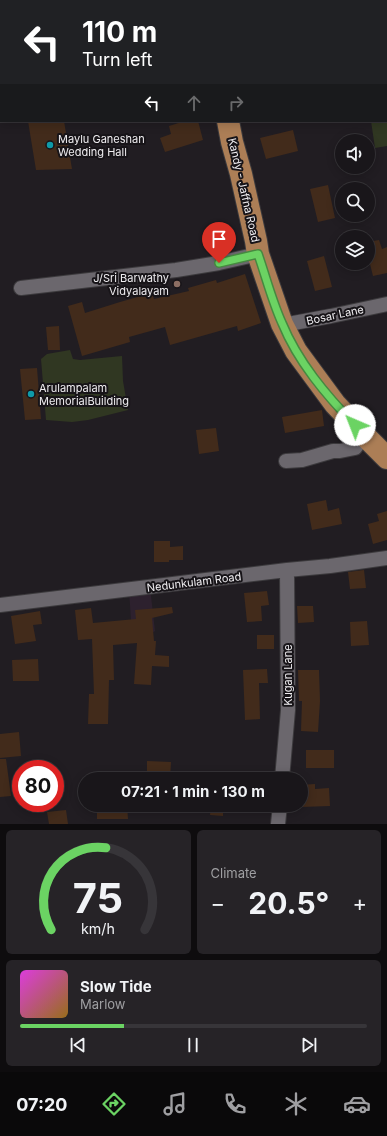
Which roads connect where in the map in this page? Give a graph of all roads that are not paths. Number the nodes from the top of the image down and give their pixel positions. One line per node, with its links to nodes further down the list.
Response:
1 (228, 122): 2 (highway, Kandy - Jaffna Road)
2 (258, 254): 3 (street); 5 (highway, Kandy - Jaffna Road)
3 (21, 288)
4 (387, 304): 5 (street, Bosar Lane)
5 (283, 325): 6 (highway, Kandy - Jaffna Road)
6 (365, 436): 7 (highway, Kandy - Jaffna Road); 8 (street)
7 (387, 458)
8 (286, 461)
9 (387, 558): 10 (street, Nedunkulam Road)
10 (287, 570): 11 (street, Nedunkulam Road); 12 (street, Kugan Lane)
11 (0, 605)
12 (283, 772)
13 (279, 812): 14 (street)
14 (278, 824)

